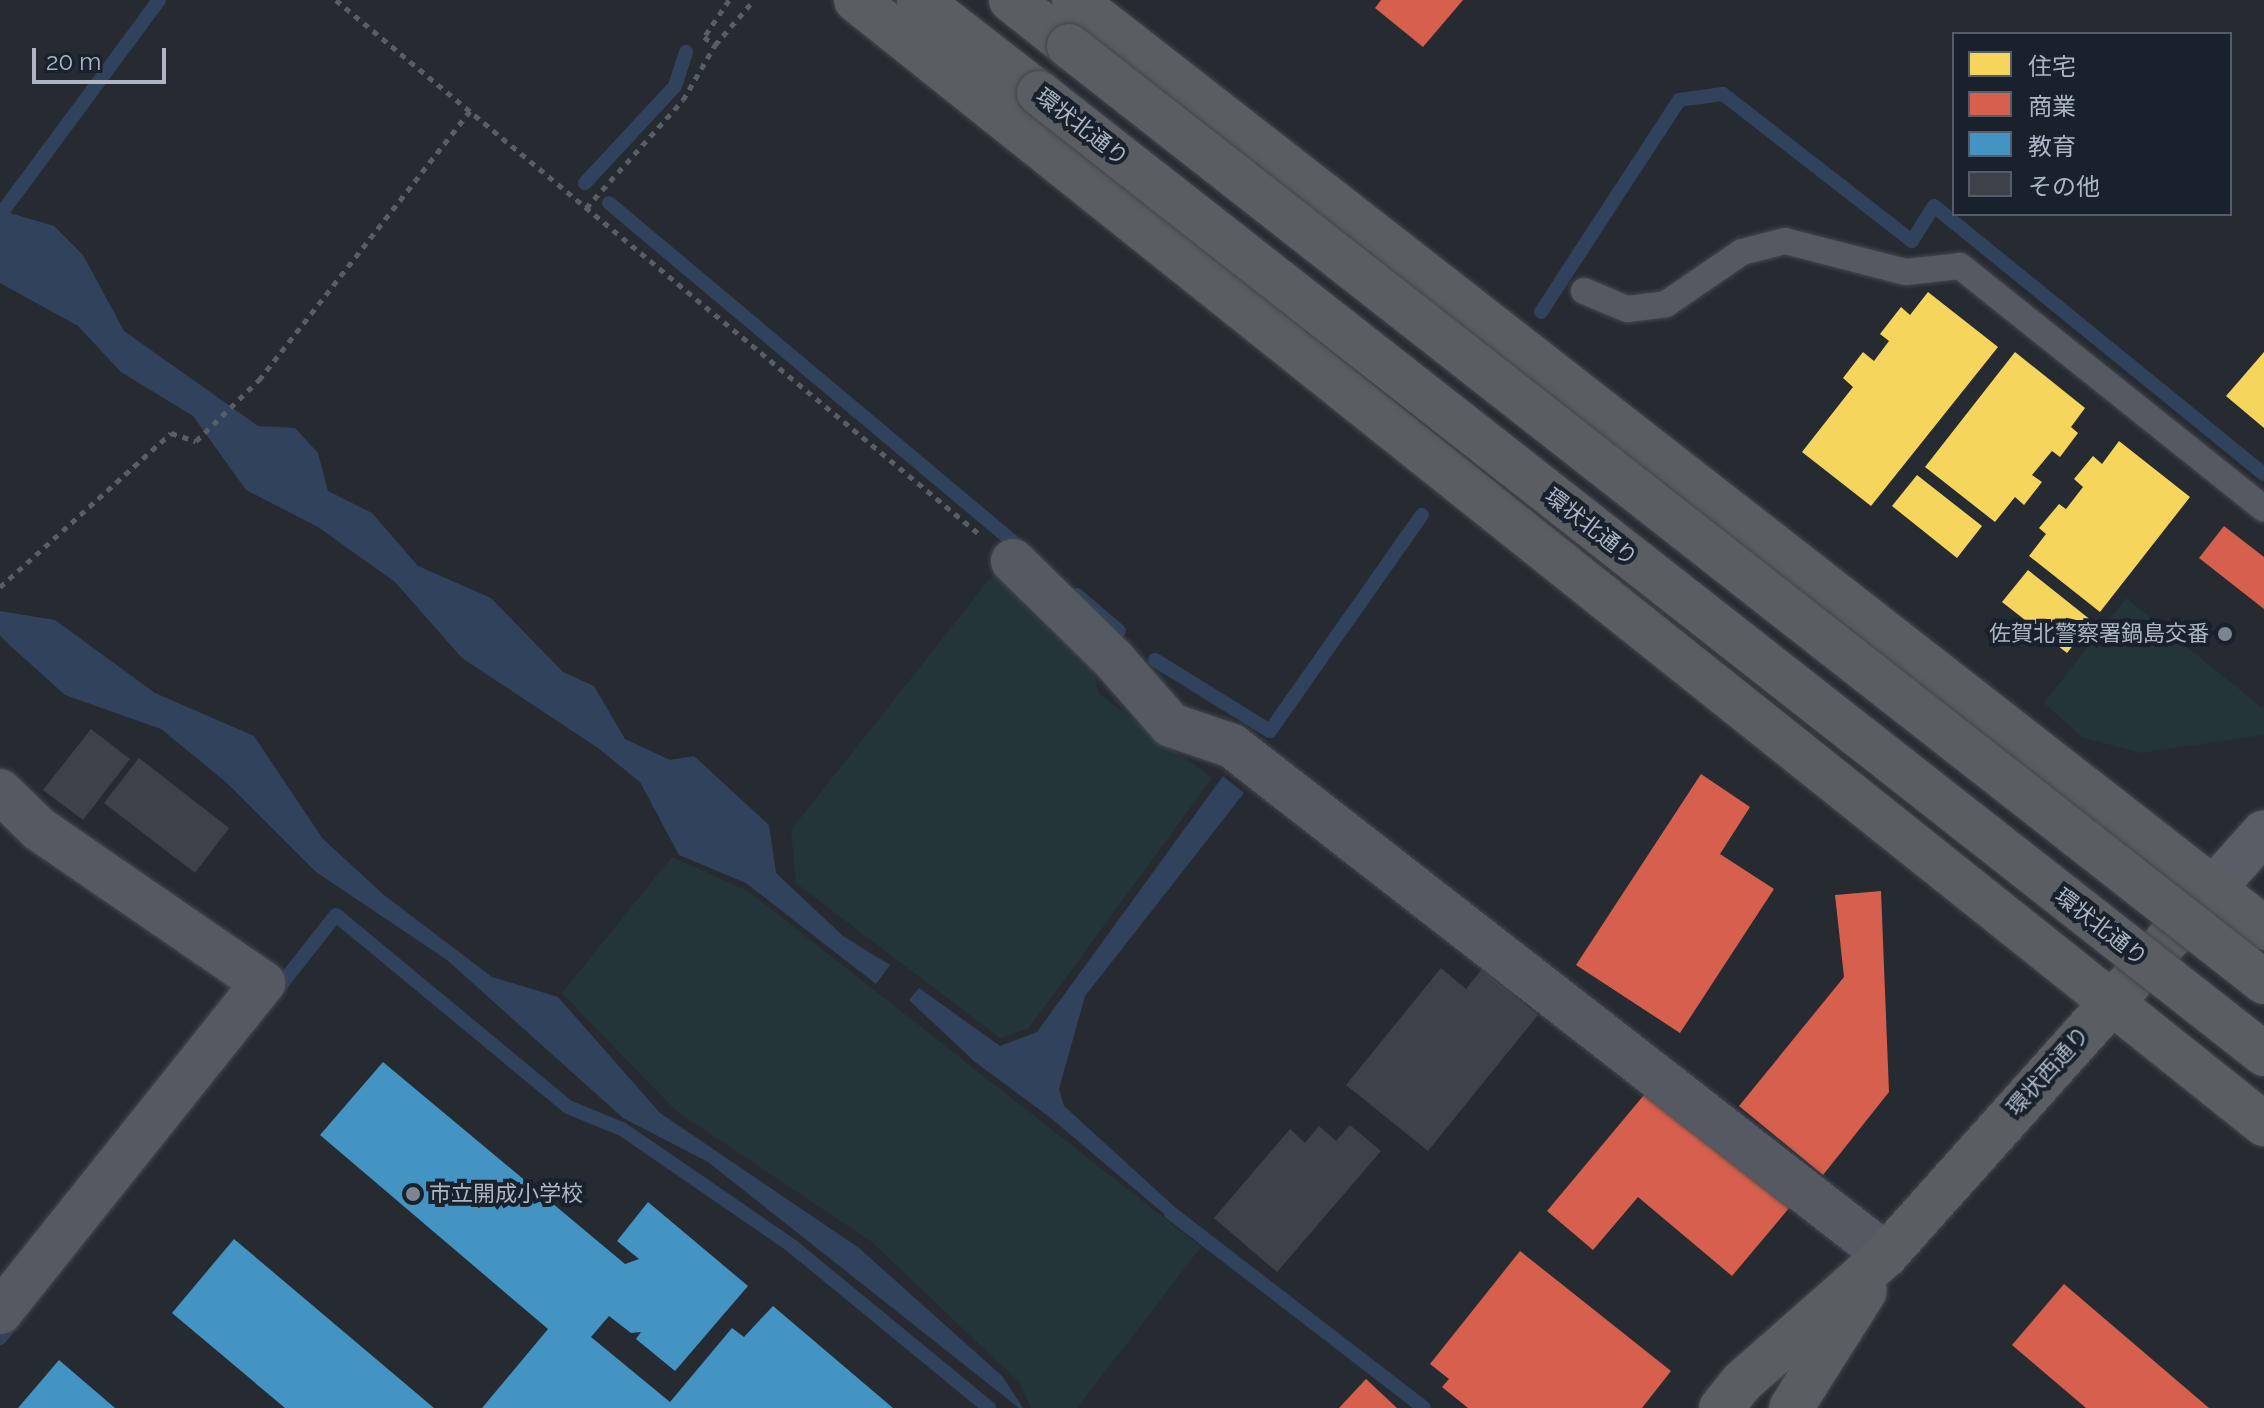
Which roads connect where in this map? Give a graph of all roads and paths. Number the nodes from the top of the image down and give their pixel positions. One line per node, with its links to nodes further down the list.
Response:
1 (336, 0): 9 (path)
2 (729, 0): 8 (path)
3 (754, 0): 8 (path)
4 (856, 0): 20 (highway)
5 (919, 0): 21 (highway, 環状北通り, bridge)
6 (1011, 0): 19 (highway, bridge)
7 (1074, 0): 17 (highway)
8 (715, 45): 10 (path)
9 (470, 111): 10 (path); 14 (path)
10 (586, 208): 13 (path)
11 (1584, 291): 12 (lane)
12 (2264, 509)
13 (1013, 561): 23 (street)
14 (0, 587)
15 (0, 791): 24 (street)
16 (2264, 832): 17 (street)
17 (2213, 889): 18 (highway); 20 (highway, 環状西通り)
18 (2264, 928)
19 (2264, 982)
20 (2109, 1004): 22 (highway); 23 (highway, 環状西通り)
21 (2264, 1054)
22 (2264, 1124)
23 (1886, 1255): 25 (highway, 環状西通り); 26 (highway, 環状西通り)
24 (0, 1312)
25 (1721, 1408)
26 (1791, 1408)

